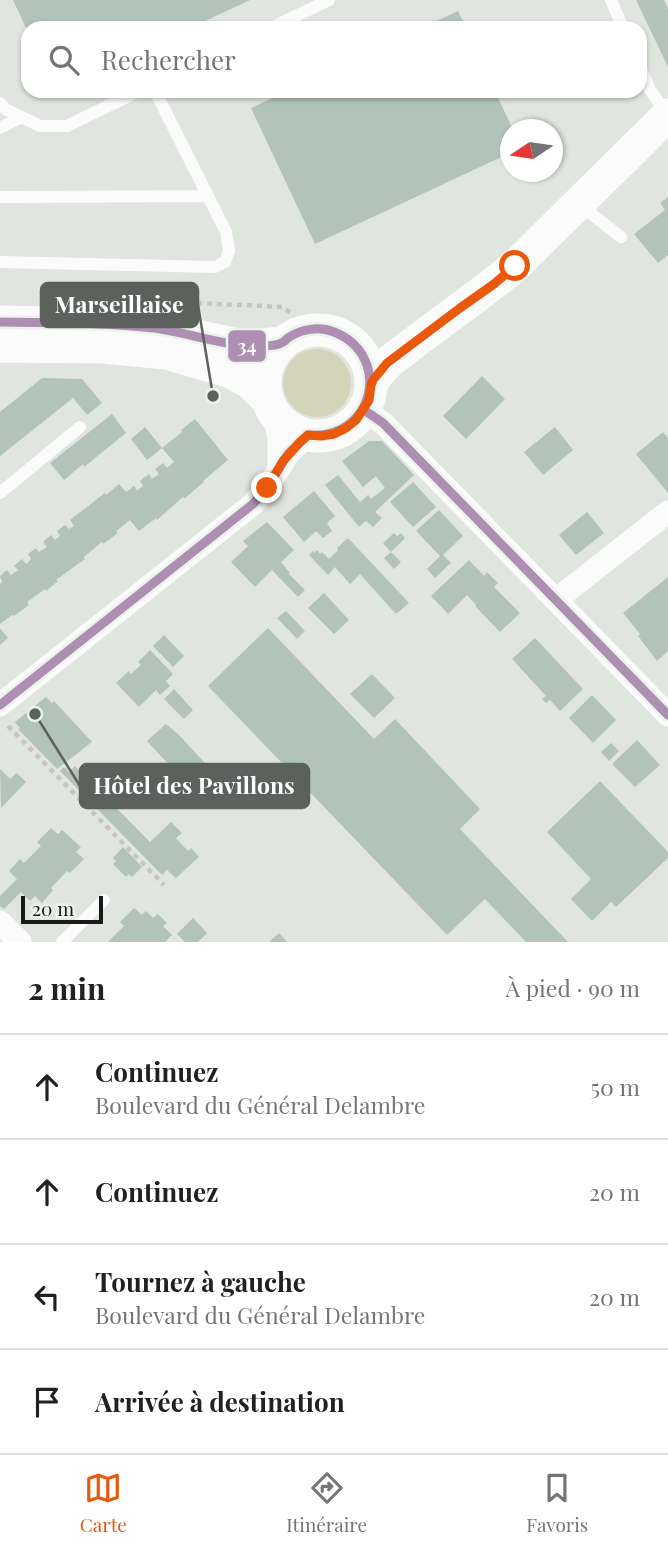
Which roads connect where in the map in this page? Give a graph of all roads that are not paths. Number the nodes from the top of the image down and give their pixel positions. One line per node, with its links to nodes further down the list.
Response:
1 (329, 0): 3 (lane)
2 (611, 0): 4 (lane)
3 (286, 21)
4 (620, 21)
5 (647, 83): 9 (lane)
6 (124, 98): 10 (lane)
7 (159, 98): 12 (lane)
8 (0, 103): 10 (lane)
9 (668, 115): 14 (street)
10 (22, 117): 11 (lane)
11 (0, 128)
12 (208, 196): 13 (lane); 16 (lane)
13 (0, 197)
14 (579, 204): 15 (lane); 17 (street)
15 (621, 237)
16 (0, 261)
17 (460, 308): 19 (street); 22 (street)
18 (0, 322): 20 (street)
19 (351, 341): 20 (street); 22 (street)
20 (282, 343): 23 (street)
21 (0, 346): 23 (street)
22 (367, 397): 25 (street); 29 (street)
23 (270, 406): 25 (street); 26 (street)
24 (80, 427): 27 (lane)
25 (308, 435): 26 (street)
26 (279, 468): 30 (street)
27 (0, 493)
28 (668, 512): 29 (street)
29 (556, 599): 31 (street)
30 (0, 705)
31 (668, 715)
32 (104, 900): 35 (lane)
33 (0, 922): 34 (street)
34 (20, 942)
35 (62, 942)

